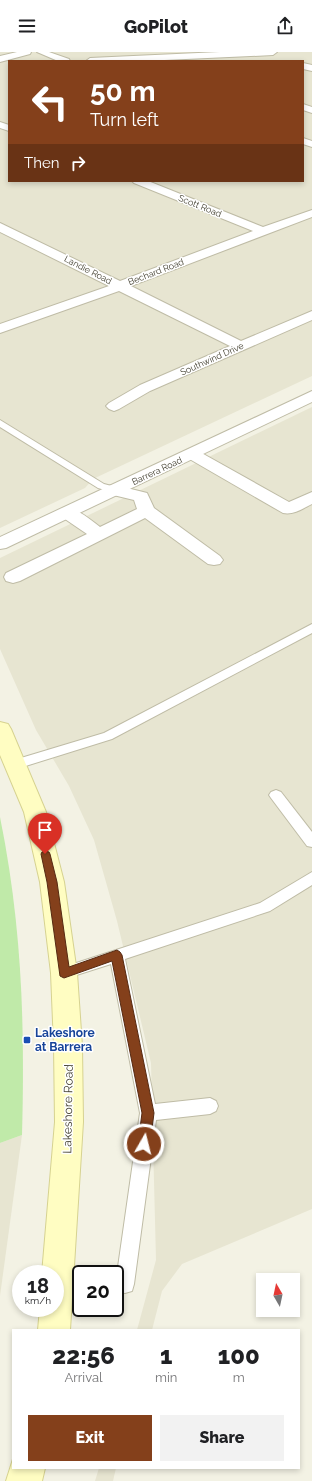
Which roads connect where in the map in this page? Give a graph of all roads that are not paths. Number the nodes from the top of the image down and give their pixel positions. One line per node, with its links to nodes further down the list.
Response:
1 (27, 52): 5 (street)
2 (41, 52): 8 (street)
3 (269, 52): 4 (street); 6 (street); 7 (street)
4 (273, 52)
5 (0, 59)
6 (168, 59): 9 (street)
7 (281, 59)
8 (63, 60)
9 (129, 60)
10 (140, 182): 13 (street, Scott Road)
11 (312, 213): 13 (street, Bechard Road)
12 (0, 227): 14 (street, Landie Road)
13 (262, 231): 14 (street, Bechard Road)
14 (120, 286): 16 (street, Bechard Road); 17 (street, Landie Road)
15 (312, 315): 17 (street, Southwind Drive)
16 (0, 329)
17 (241, 346): 19 (street, Southwind Drive)
18 (312, 396): 21 (street, Barrera Road)
19 (114, 406)
20 (0, 423): 22 (lane)
21 (192, 454): 22 (street, Barrera Road); 23 (street)
22 (115, 490): 24 (street); 25 (street, Barrera Road)
23 (312, 497)
24 (146, 511): 26 (street); 28 (street)
25 (68, 513): 26 (street); 27 (street, Barrera Road)
26 (99, 534): 29 (street)
27 (0, 544)
28 (214, 560)
29 (13, 576)
30 (312, 628): 32 (lane)
31 (0, 729): 32 (main road, Lakeshore Road)
32 (16, 764): 37 (main road, Lakeshore Road)
33 (276, 795): 34 (lane)
34 (312, 842)
35 (312, 878): 36 (lane)
36 (117, 955): 37 (lane); 39 (lane)
37 (64, 973): 40 (main road, Lakeshore Road)
38 (210, 1106): 39 (lane)
39 (148, 1113): 41 (lane)
40 (70, 1279): 42 (main road, Lakeshore Road)
41 (124, 1284)
42 (54, 1329)
43 (27, 1469): 44 (main road)
44 (24, 1481)

